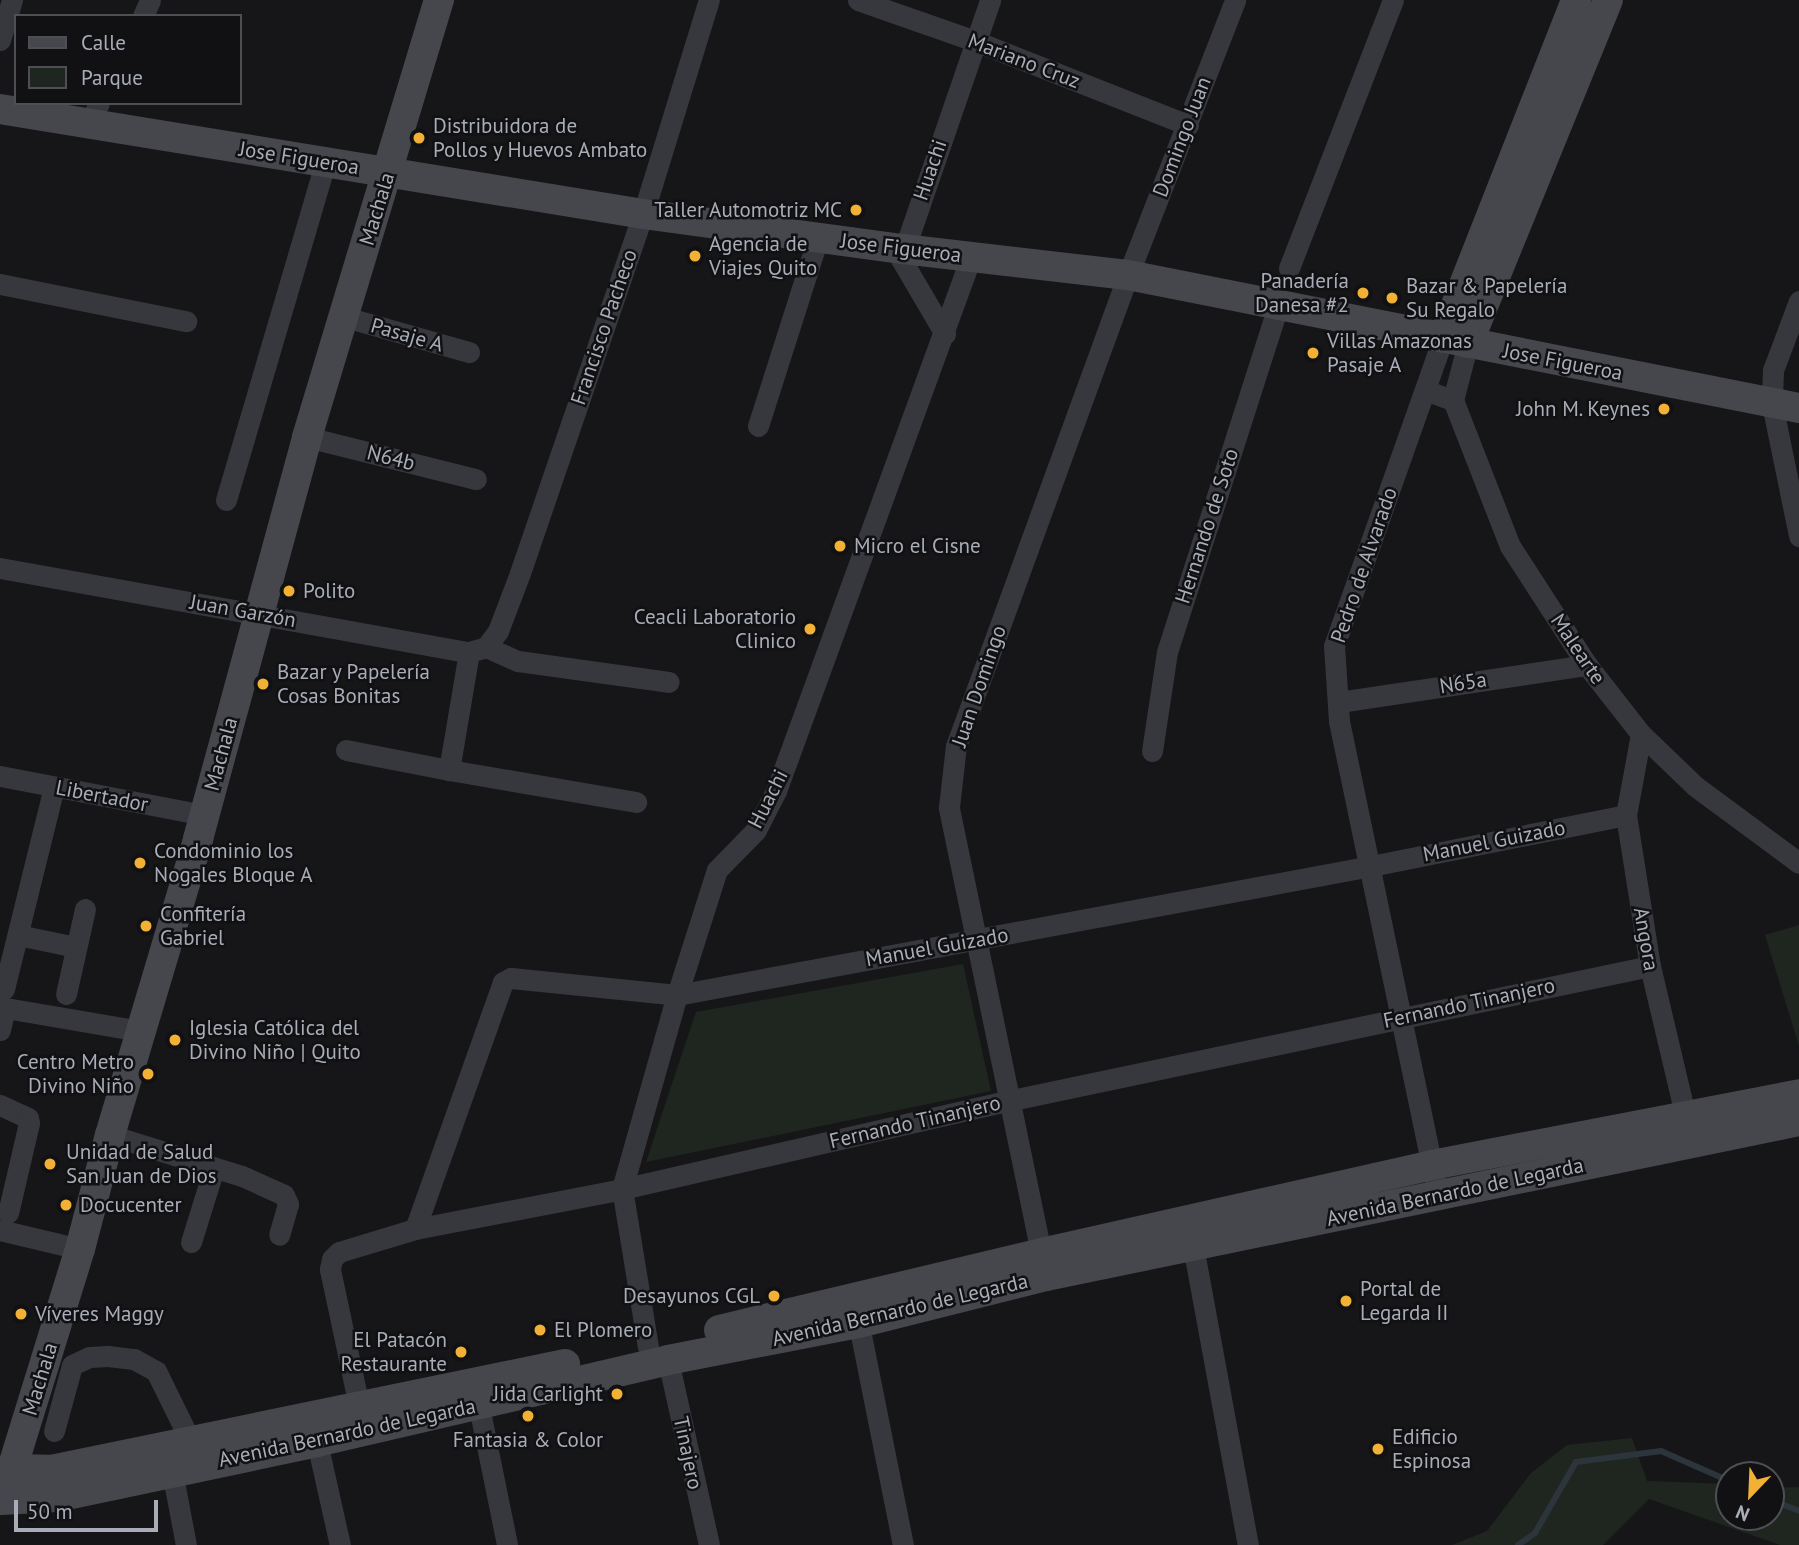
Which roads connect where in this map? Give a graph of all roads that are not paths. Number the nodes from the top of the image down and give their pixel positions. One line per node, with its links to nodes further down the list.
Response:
1 (12, 0): 10 (street)
2 (439, 0): 16 (street, Machala)
3 (709, 0): 17 (street, Francisco Pacheco)
4 (858, 0): 11 (street, Mariano Cruz)
5 (990, 0): 11 (street, Huachi)
6 (1235, 0): 14 (street, Domingo Juan)
7 (1392, 0): 21 (street)
8 (1576, 0): 29 (street, Pedro de Alvarado)
9 (1608, 0): 29 (street, Pedro de Alvarado)
10 (0, 40)
11 (975, 41): 14 (street, Mariano Cruz); 19 (street, Huachi)
12 (0, 109): 13 (street, Jose Figueroa)
13 (95, 113): 15 (street, Jose Figueroa)
14 (1188, 125): 22 (street, Domingo Juan)
15 (325, 163): 16 (street, Jose Figueroa); 37 (street)
16 (388, 173): 17 (street, Jose Figueroa); 26 (street, Machala)
17 (643, 214): 18 (street, Jose Figueroa); 41 (street, Francisco Pacheco)
18 (818, 238): 19 (street, Jose Figueroa); 34 (street)
19 (903, 249): 20 (street, Jose Figueroa); 28 (street)
20 (971, 257): 22 (street, Jose Figueroa); 28 (street, Huachi)
21 (1289, 268)
22 (1128, 275): 25 (street, Jose Figueroa); 58 (street, Juan Domingo)
23 (0, 284): 27 (street)
24 (1799, 301): 33 (street)
25 (1279, 304): 29 (street, Jose Figueroa); 47 (street, Hernando de Soto)
26 (345, 317): 30 (street, Pasaje A); 35 (street, Machala)
27 (186, 321)
28 (945, 334): 62 (street, Huachi)
29 (1455, 340): 31 (street, Pedro de Alvarado); 32 (street, Pedro de Alvarado); 33 (street, Jose Figueroa)
30 (470, 352)
31 (1425, 390): 32 (street); 44 (street, Pedro de Alvarado)
32 (1453, 400): 42 (street, Malearte)
33 (1786, 406): 38 (street)
34 (758, 426)
35 (307, 437): 36 (street, N64b); 40 (street, Machala)
36 (476, 479)
37 (226, 500)
38 (1799, 536)
39 (0, 568): 40 (street, Juan Garzón)
40 (259, 614): 41 (street, Juan Garzón); 52 (street, Machala)
41 (477, 650): 43 (street, Juan Garzón); 48 (street)
42 (1587, 665): 44 (street, N65a); 45 (street, Malearte)
43 (669, 682)
44 (1339, 702): 55 (street, Pedro de Alvarado)
45 (1641, 734): 53 (street, Angora); 54 (street, Malearte)
46 (346, 750): 48 (street)
47 (1152, 751)
48 (449, 770): 51 (street)
49 (0, 776): 50 (street, Libertador)
50 (54, 787): 52 (street, Libertador); 57 (street)
51 (636, 802)
52 (204, 815): 66 (street, Machala)
53 (1626, 815): 55 (street, Manuel Guizado); 60 (street, Angora)
54 (1799, 863)
55 (1371, 866): 58 (street, Manuel Guizado); 64 (street, Pedro de Alvarado)
56 (85, 909): 59 (street)
57 (18, 935): 59 (street); 63 (street)
58 (977, 940): 62 (street, Manuel Guizado); 68 (street, Juan Domingo)
59 (76, 947): 61 (street)
60 (1650, 965): 64 (street, Fernando Tinanjero); 71 (street, Angora)
61 (66, 994)
62 (677, 995): 75 (street, Huachi); 78 (street, Manuel Guizado)
63 (3, 1001): 65 (street); 66 (street)
64 (1400, 1017): 68 (street, Fernando Tinanjero); 73 (street, Pedro de Alvarado)
65 (0, 1030)
66 (141, 1031): 72 (street, Machala)
67 (1799, 1094): 71 (street, Avenida Bernardo de Legarda)
68 (1012, 1100): 75 (street, Fernando Tinanjero); 83 (street, Juan Domingo)
69 (0, 1105): 77 (street)
70 (1799, 1121): 71 (street, Avenida Bernardo de Legarda)
71 (1689, 1129): 73 (street, Avenida Bernardo de Legarda); 76 (street, Avenida Bernardo de Legarda)
72 (110, 1135): 74 (street); 82 (street, Machala)
73 (1432, 1165): 76 (street, Pedro de Alvarado); 83 (street, Avenida Bernardo de Legarda)
74 (214, 1168): 79 (street); 80 (street)
75 (622, 1189): 78 (street, Fernando Tinanjero); 85 (street, Huachi)
76 (1438, 1195): 81 (street, Avenida Bernardo de Legarda)
77 (4, 1222): 82 (street)
78 (415, 1229): 87 (street, Fernando Tinanjero)
79 (279, 1235)
80 (191, 1242)
81 (1193, 1246): 83 (street, Avenida Bernardo de Legarda); 99 (street)
82 (80, 1249): 91 (street, Machala)
83 (1044, 1264): 84 (street, Avenida Bernardo de Legarda)
84 (856, 1311): 85 (street, Avenida Bernardo de Legarda); 98 (street)
85 (658, 1354): 86 (street, Avenida Bernardo de Legarda); 97 (street, Tinajero)
86 (476, 1394): 87 (street, Avenida Bernardo de Legarda); 88 (street, Avenida Bernardo de Legarda); 96 (street)
87 (359, 1406): 88 (street, Avenida Bernardo de Legarda)
88 (314, 1429): 90 (street, Avenida Bernardo de Legarda); 92 (street, Avenida Bernardo de Legarda); 95 (street)
89 (54, 1431): 90 (street)
90 (191, 1442): 91 (street, Avenida Bernardo de Legarda)
91 (12, 1469): 93 (street, Machala)
92 (172, 1471): 93 (street, Avenida Bernardo de Legarda); 94 (street)
93 (1, 1503)
94 (186, 1545)
95 (340, 1545)
96 (507, 1545)
97 (709, 1545)
98 (903, 1545)
99 (1248, 1545)

